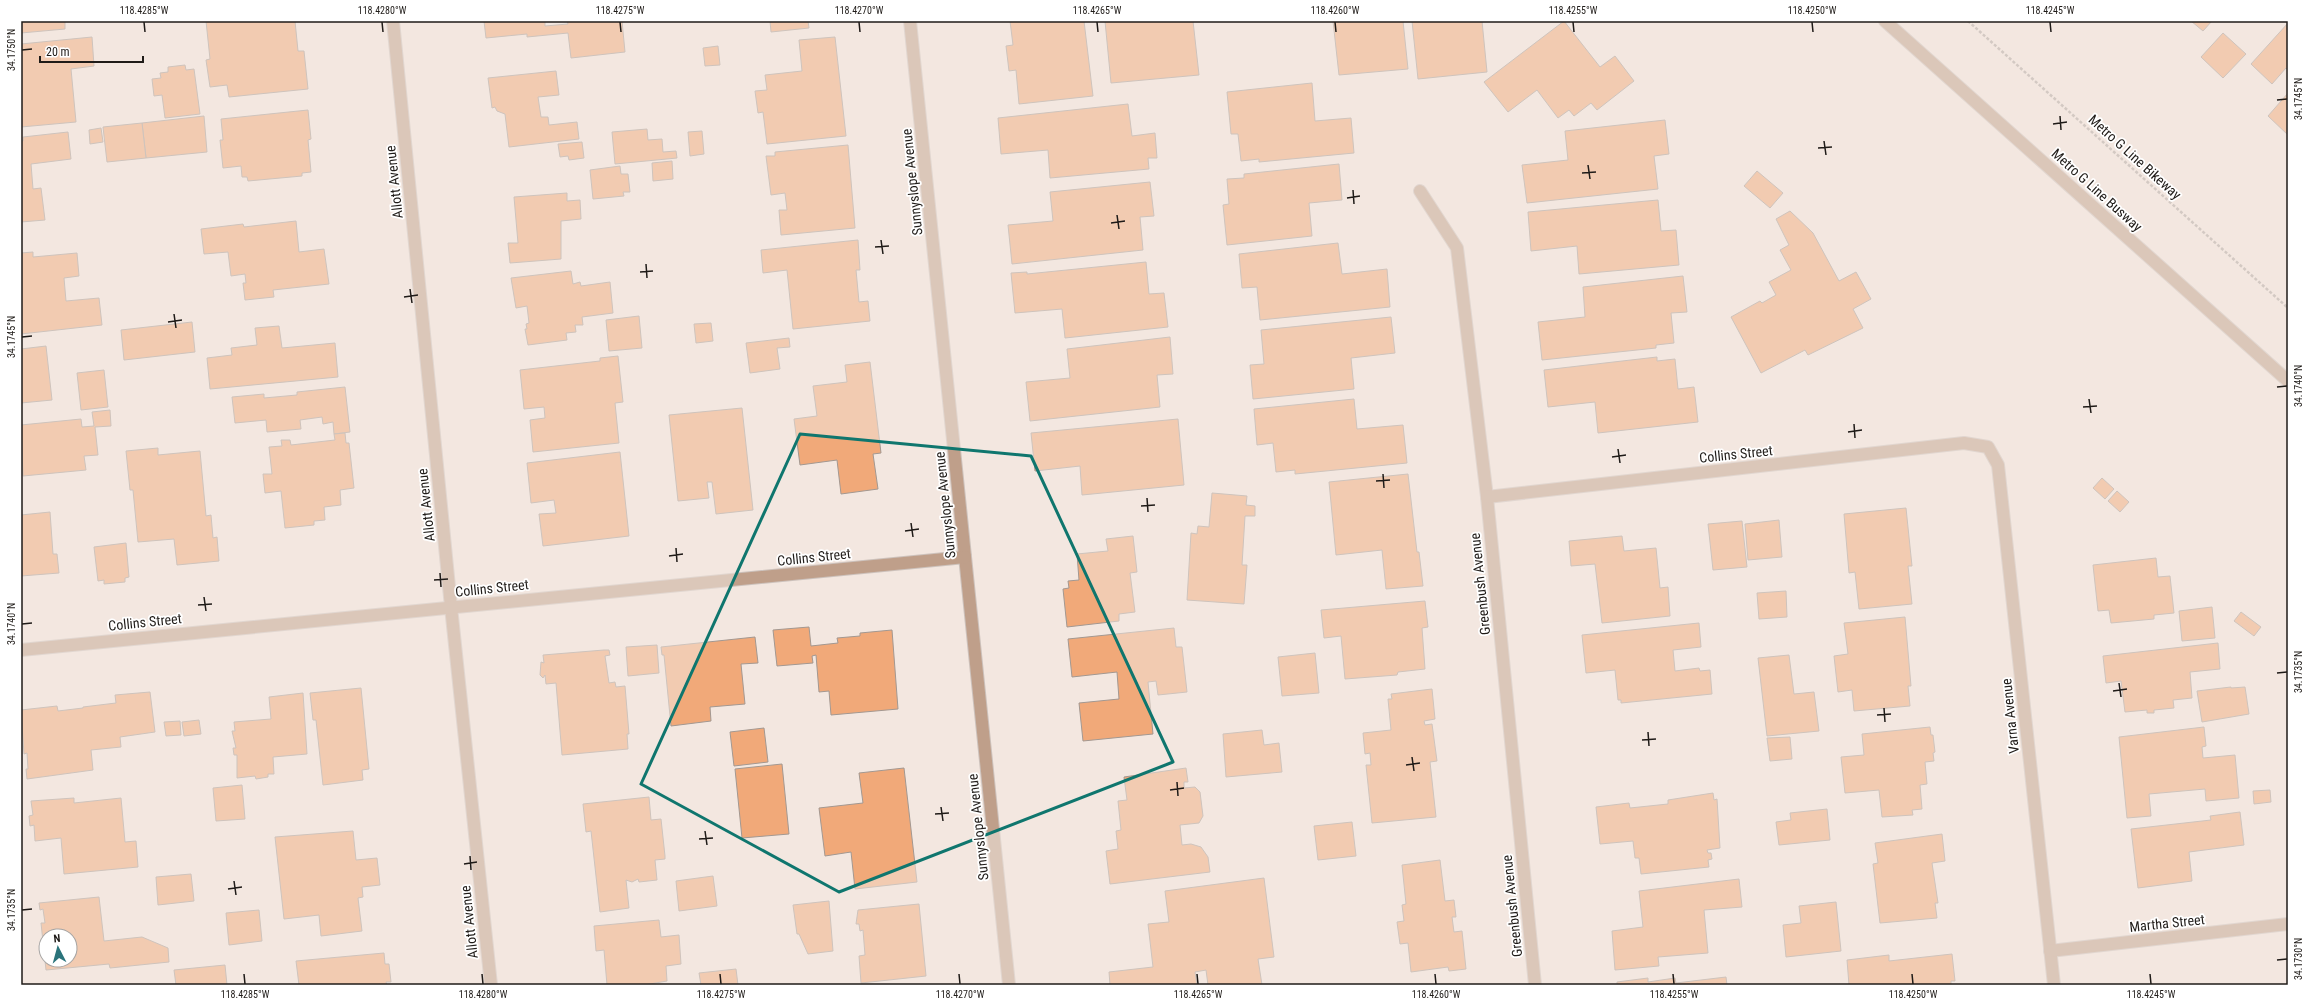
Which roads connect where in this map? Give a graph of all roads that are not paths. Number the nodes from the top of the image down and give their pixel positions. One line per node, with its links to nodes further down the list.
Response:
1 (393, 21): 9 (street, Allott Avenue)
2 (910, 21): 8 (street, Sunnyslope Avenue)
3 (1885, 21): 5 (street, Metro G Line Busway)
4 (1420, 191): 7 (street, Greenbush Avenue)
5 (2288, 381)
6 (1988, 447): 7 (street, Collins Street); 12 (street, Varna Avenue)
7 (1486, 497): 15 (street, Greenbush Avenue)
8 (965, 557): 9 (street, Collins Street); 14 (street, Sunnyslope Avenue)
9 (451, 607): 10 (street, Collins Street); 13 (street, Allott Avenue)
10 (21, 650)
11 (2288, 924): 12 (street, Martha Street)
12 (2050, 951): 16 (street, Varna Avenue)
13 (491, 985)
14 (1009, 985)
15 (1535, 985)
16 (2054, 985)

